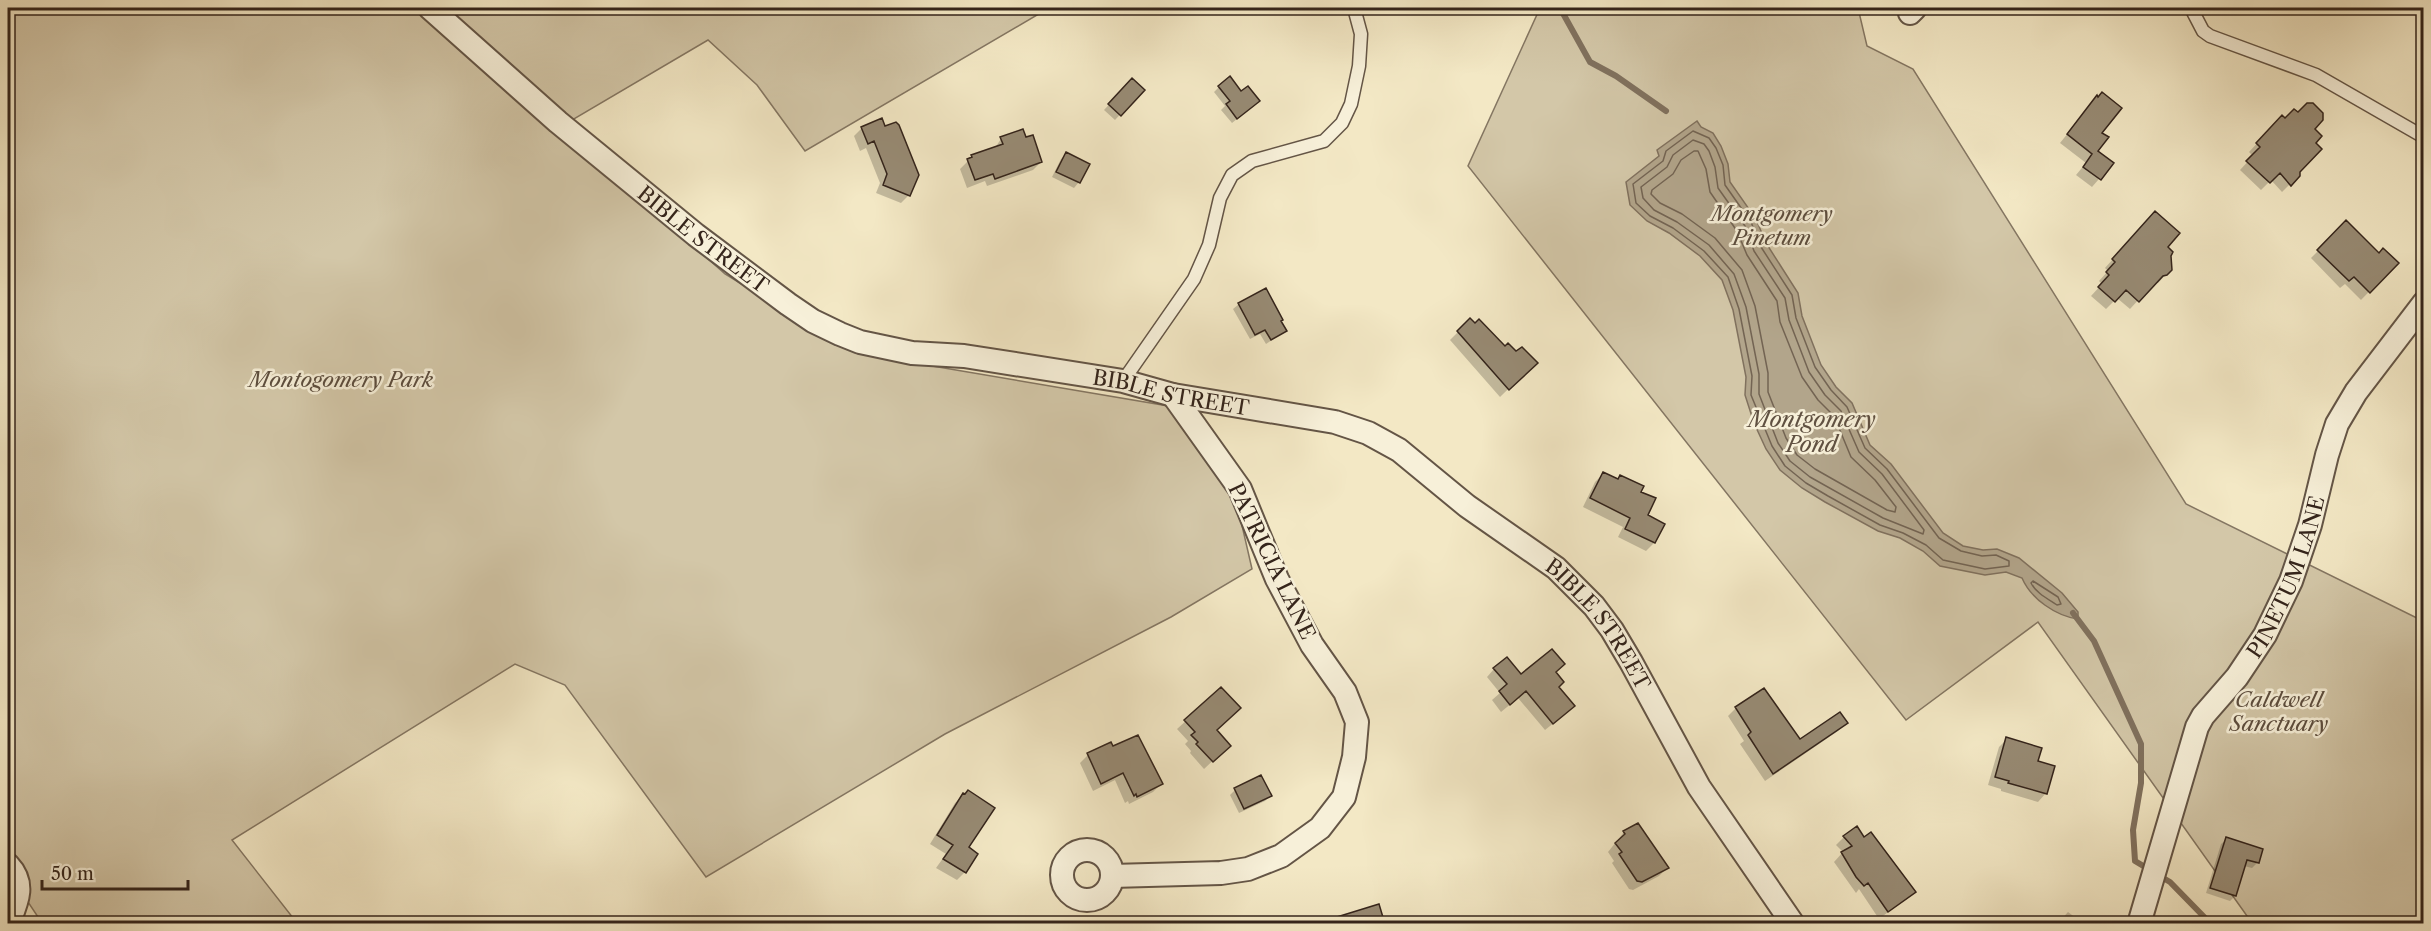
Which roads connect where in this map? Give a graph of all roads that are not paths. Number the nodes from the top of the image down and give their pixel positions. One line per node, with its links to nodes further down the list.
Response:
1 (430, 8): 6 (street, BIBLE STREET)
2 (1354, 8): 6 (lane)
3 (2191, 8): 4 (lane)
4 (2424, 137)
5 (2424, 303): 10 (street, PINETUM LANE)
6 (1123, 381): 7 (street, BIBLE STREET)
7 (1173, 395): 9 (street, PATRICIA LANE); 12 (street, BIBLE STREET)
8 (8, 865): 11 (street)
9 (1112, 876)
10 (2141, 914)
11 (8, 924)
12 (1793, 924)

